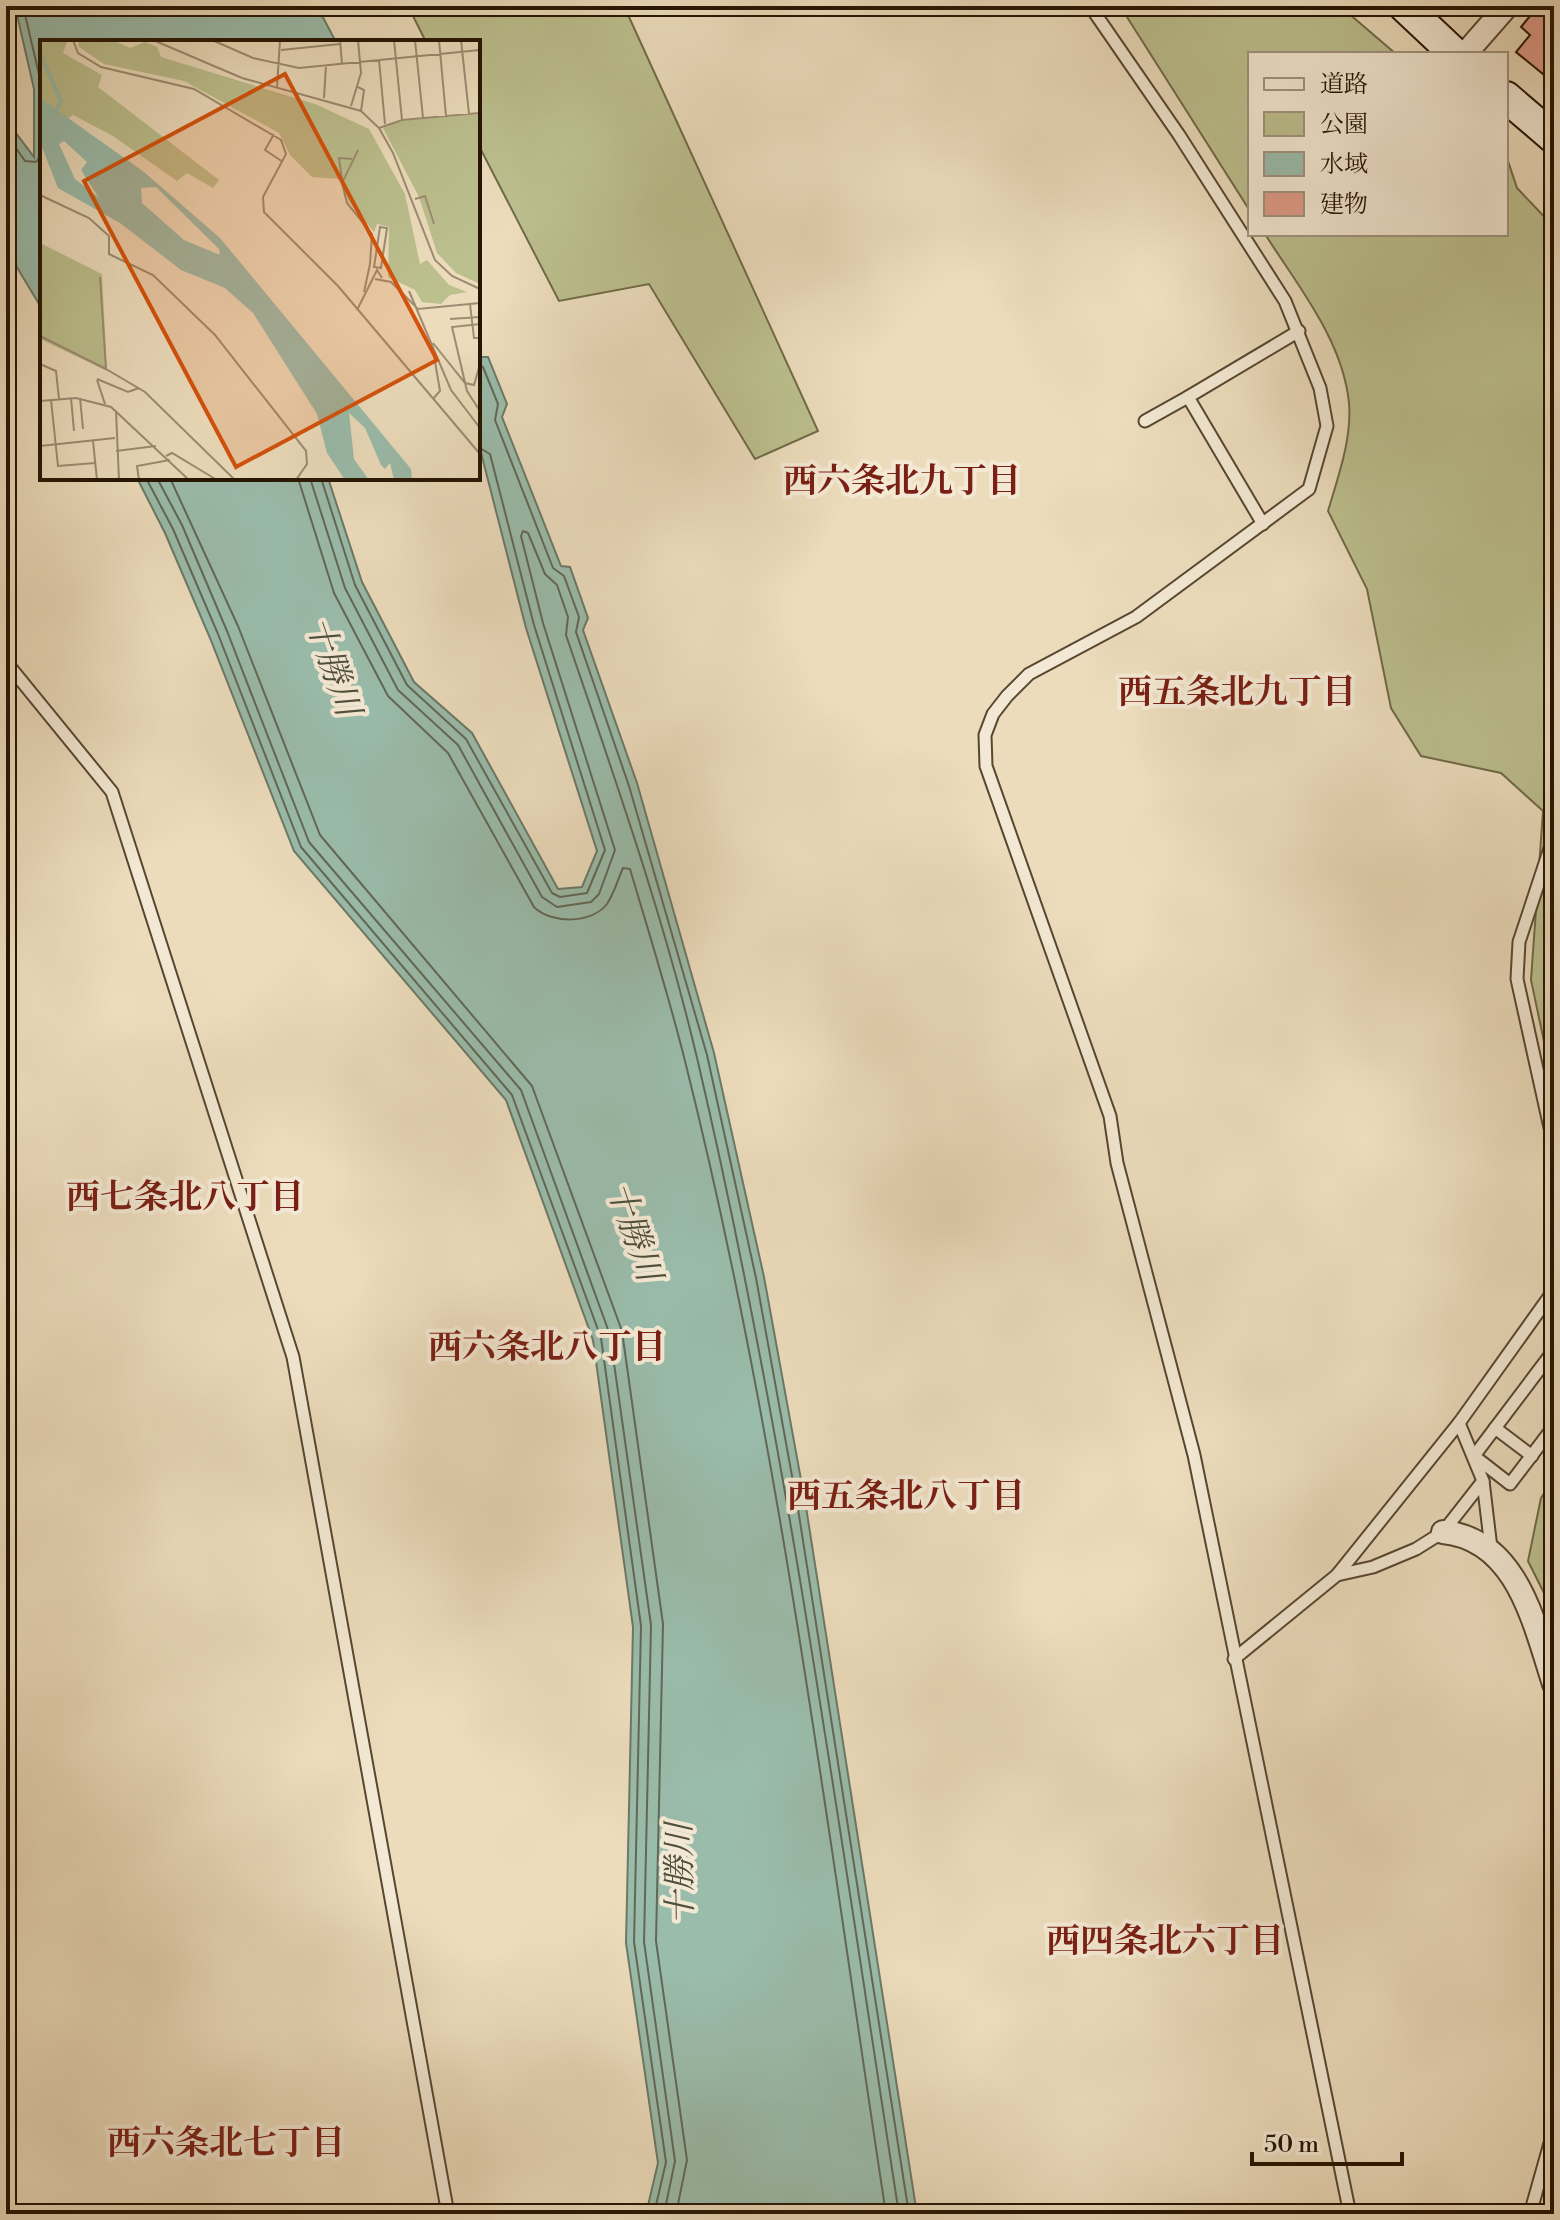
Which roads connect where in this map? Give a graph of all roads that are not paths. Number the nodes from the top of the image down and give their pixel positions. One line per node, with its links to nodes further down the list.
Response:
1 (1090, 6): 8 (lane)
2 (1404, 6): 4 (main road)
3 (1507, 6): 5 (street)
4 (1453, 52)
5 (1467, 52)
6 (1508, 99): 7 (main road)
7 (1554, 138)
8 (1299, 331): 9 (lane); 11 (lane)
9 (1188, 397): 10 (lane); 11 (lane)
10 (1145, 421)
11 (1263, 524): 26 (lane)
12 (6, 662): 29 (lane)
13 (1554, 836): 14 (lane)
14 (1554, 1146)
15 (1554, 1290): 17 (lane)
16 (1554, 1350): 19 (lane)
17 (1459, 1423): 20 (lane); 25 (lane)
18 (1554, 1426): 21 (lane)
19 (1495, 1428): 20 (lane); 21 (lane)
20 (1474, 1456): 21 (lane); 22 (lane)
21 (1532, 1456)
22 (1483, 1481): 23 (lane); 24 (lane)
23 (1443, 1532): 24 (street); 25 (lane)
24 (1491, 1548): 27 (street)
25 (1337, 1575): 26 (lane)
26 (1234, 1659): 30 (lane)
27 (1554, 1684)
28 (1554, 2129): 31 (lane)
29 (448, 2214)
30 (1350, 2214)
31 (1530, 2214)

